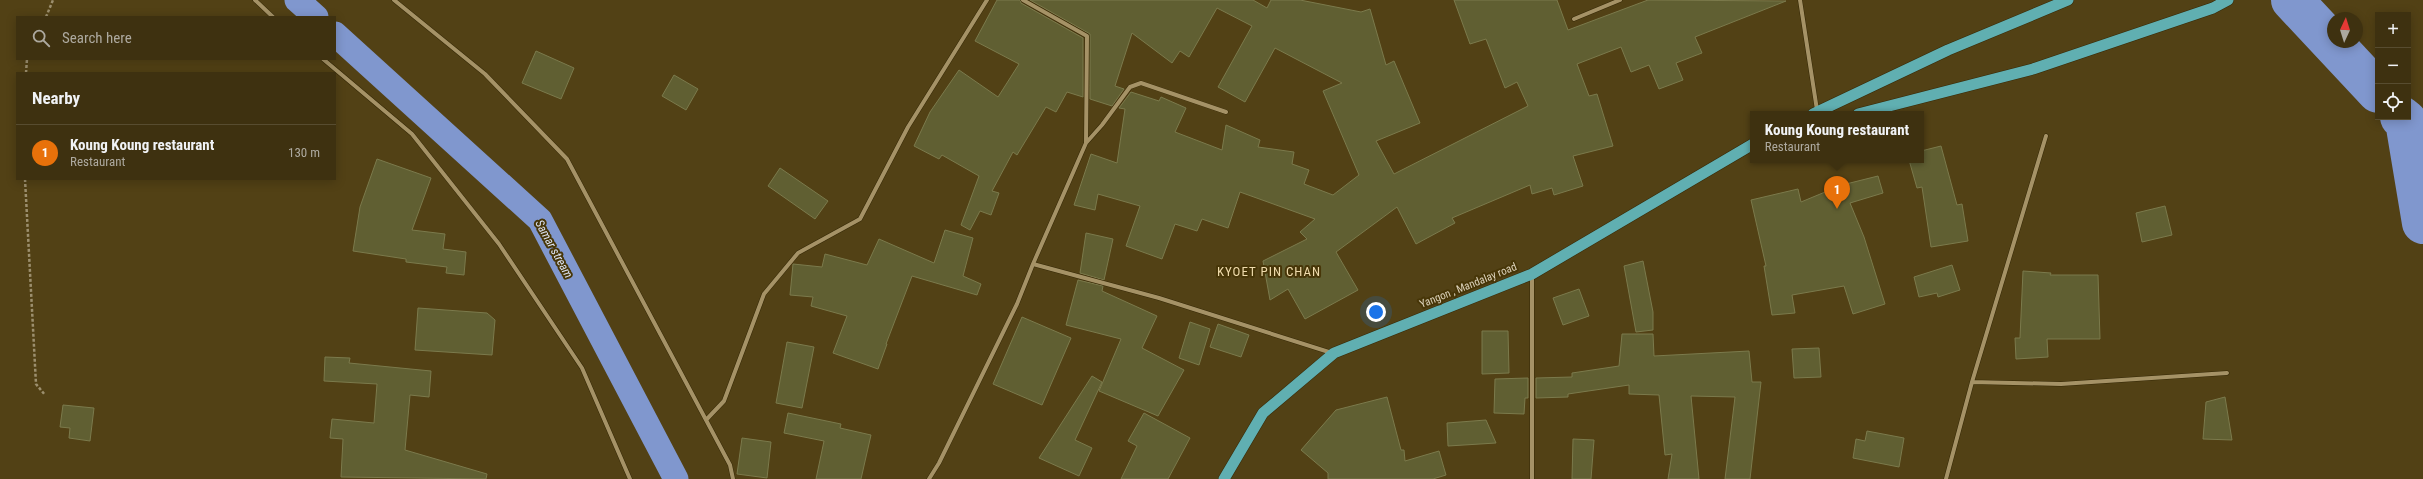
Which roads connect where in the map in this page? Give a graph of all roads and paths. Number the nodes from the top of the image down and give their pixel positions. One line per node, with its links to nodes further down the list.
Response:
1 (54, 0): 10 (path)
2 (255, 0): 11 (street)
3 (394, 0): 30 (street)
4 (987, 0): 30 (street)
5 (1023, 0): 21 (street)
6 (1620, 0): 12 (street)
7 (1800, 0): 16 (street)
8 (2068, 0): 17 (highway)
9 (2228, 0): 18 (highway)
10 (46, 16)
11 (272, 16)
12 (1574, 19)
13 (27, 60): 15 (path)
14 (324, 60): 31 (street)
15 (26, 72)
16 (1815, 111)
17 (1819, 111)
18 (1870, 111)
19 (1226, 112): 21 (street)
20 (2046, 136): 28 (street)
21 (1086, 143): 24 (street)
22 (1750, 146): 25 (highway, Yangon , Mandalay road)
23 (25, 180): 29 (path)
24 (1033, 264): 26 (street); 33 (street)
25 (1532, 274): 26 (highway, Yangon , Mandalay road); 35 (street)
26 (1334, 353): 34 (highway, Yangon , Mandalay road)
27 (2227, 373): 28 (street)
28 (1972, 382): 36 (street)
29 (45, 395)
30 (706, 420): 32 (street)
31 (630, 479)
32 (733, 479)
33 (929, 479)
34 (1224, 479)
35 (1532, 479)
36 (1946, 479)

